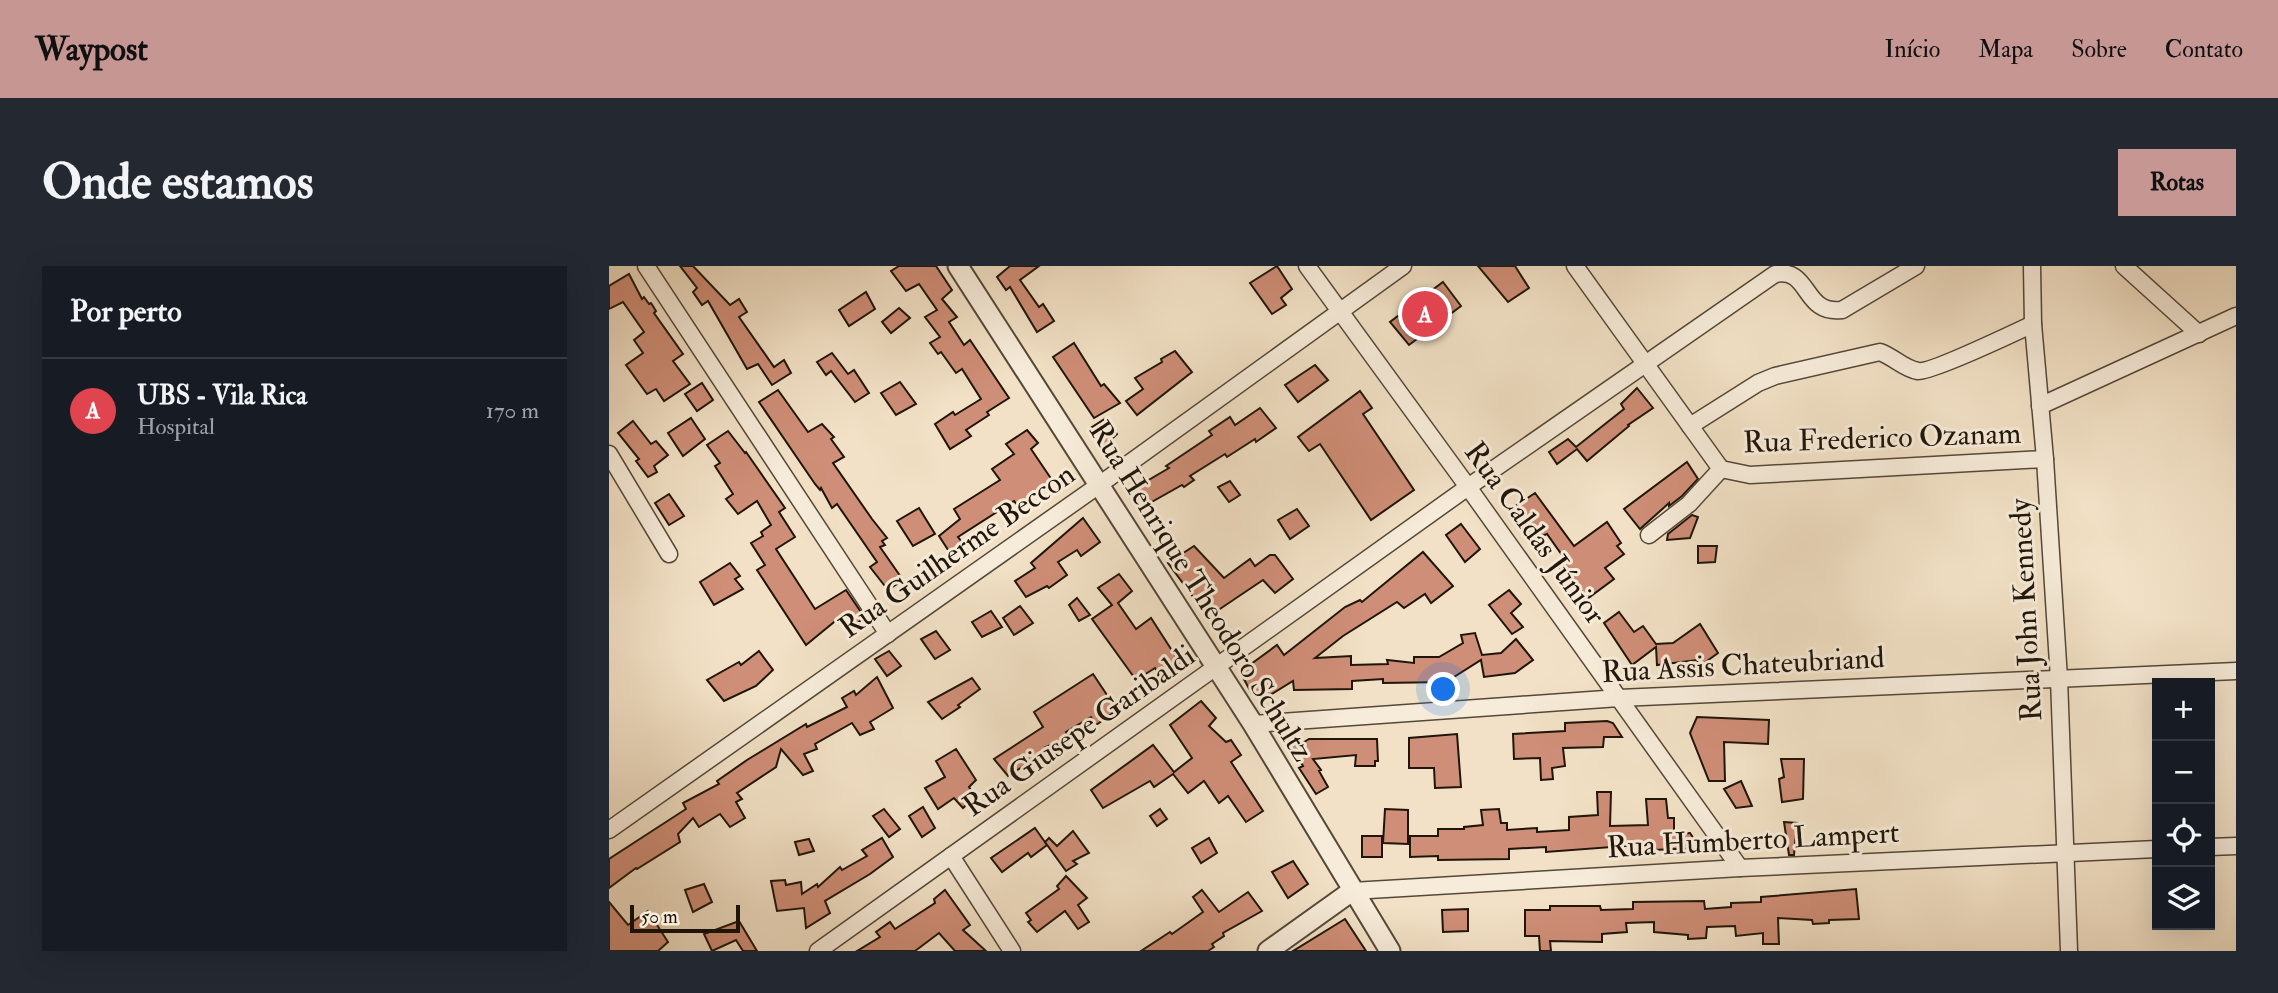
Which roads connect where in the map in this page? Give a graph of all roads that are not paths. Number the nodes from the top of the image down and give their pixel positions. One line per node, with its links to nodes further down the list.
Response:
1 (646, 266): 23 (street)
2 (958, 266): 19 (street, Rua Henrique Theodoro Schultz)
3 (1307, 266): 9 (street, Rua Caldas Júnior)
4 (1403, 266): 9 (street, Rua Guilherme Beccon)
5 (1575, 266): 13 (street)
6 (1916, 266): 13 (street, Rua Giusepe Garibaldi)
7 (2032, 266): 11 (street, Rua John Kennedy)
8 (2124, 266): 12 (street)
9 (1338, 311): 19 (street, Rua Guilherme Beccon); 20 (street, Rua Caldas Júnior)
10 (2236, 316): 12 (street)
11 (2033, 324): 14 (street, Rua John Kennedy); 15 (street)
12 (2199, 334): 14 (street)
13 (1646, 364): 15 (street); 20 (street, Rua Giusepe Garibaldi)
14 (2040, 406): 17 (street, Rua John Kennedy)
15 (1690, 426): 18 (street)
16 (609, 454): 22 (street)
17 (2045, 459): 18 (street, Rua Frederico Ozanam); 26 (street, Rua John Kennedy)
18 (1721, 469): 21 (street)
19 (1099, 485): 23 (street, Rua Guilherme Beccon); 24 (street, Rua Henrique Theodoro Schultz)
20 (1468, 487): 24 (street, Rua Giusepe Garibaldi); 27 (street, Rua Caldas Júnior)
21 (1649, 535)
22 (669, 554)
23 (888, 634): 29 (street, Rua Guilherme Beccon)
24 (1216, 669): 28 (street, Rua Henrique Theodoro Schultz); 34 (street, Rua Giusepe Garibaldi)
25 (2236, 671): 26 (street, Rua Assis Chateubriand)
26 (2059, 680): 27 (street, Rua Assis Chateubriand); 33 (street, Rua John Kennedy)
27 (1619, 698): 28 (street, Rua Assis Chateubriand); 35 (street, Rua Caldas Júnior)
28 (1253, 724): 36 (street, Rua Henrique Theodoro Schultz)
29 (609, 830)
30 (2236, 846): 31 (street)
31 (2215, 847)
32 (2152, 849): 33 (street, Rua Humberto Lampert)
33 (2065, 853): 35 (street, Rua Humberto Lampert); 41 (street, Rua John Kennedy)
34 (951, 856): 37 (street, Rua Giusepe Garibaldi); 38 (street)
35 (1740, 868): 36 (street, Rua Humberto Lampert)
36 (1352, 891): 39 (street); 40 (street, Rua Henrique Theodoro Schultz)
37 (818, 951)
38 (1013, 951)
39 (1268, 951)
40 (1390, 951)
41 (2069, 951)

